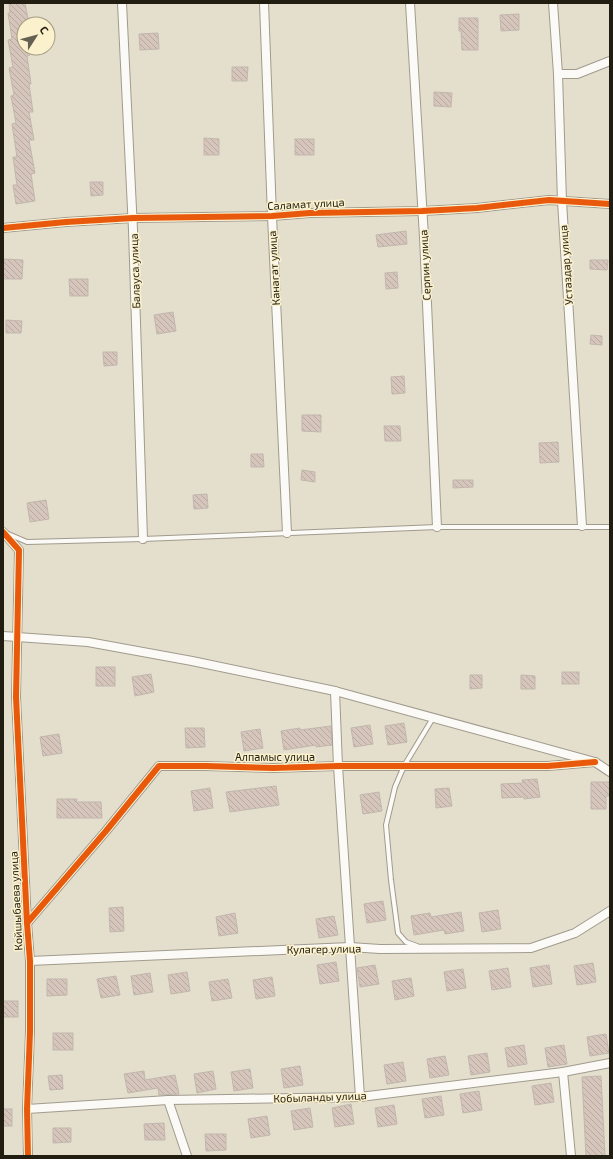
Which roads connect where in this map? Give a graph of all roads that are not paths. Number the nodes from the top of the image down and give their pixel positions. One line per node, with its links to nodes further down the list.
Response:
1 (122, 3): 11 (street, Балауса улица)
2 (264, 3): 10 (street, Канагат улица)
3 (410, 3): 9 (street, Серпин улица)
4 (553, 3): 6 (street, Устаздар улица)
5 (610, 61): 6 (street)
6 (558, 74): 7 (street, Устаздар улица)
7 (562, 201): 8 (street, Саламат улица); 9 (street, Саламат улица); 13 (street, Устаздар улица)
8 (610, 204)
9 (422, 211): 10 (street, Саламат улица); 14 (street, Серпин улица)
10 (272, 216): 11 (street, Саламат улица); 17 (street, Канагат улица)
11 (133, 218): 12 (street, Саламат улица); 18 (street, Балауса улица)
12 (3, 228)
13 (582, 526): 14 (lane); 15 (lane)
14 (437, 527): 17 (lane)
15 (610, 527)
16 (3, 532): 18 (lane); 20 (street, Койшыбаева улица)
17 (287, 533): 18 (lane)
18 (143, 539)
19 (3, 636): 20 (street)
20 (17, 638): 21 (street); 28 (street, Койшыбаева улица)
21 (335, 691): 22 (street); 24 (street)
22 (434, 717): 23 (street); 25 (lane)
23 (595, 762): 25 (street, Алпамыс улица); 26 (street)
24 (338, 766): 25 (street, Алпамыс улица); 28 (street, Алпамыс улица); 29 (street)
25 (404, 766): 30 (lane)
26 (610, 772)
27 (610, 911): 30 (street, Кулагер улица)
28 (26, 923): 31 (street, Койшыбаева улица)
29 (350, 947): 30 (street, Кулагер улица); 31 (street, Кулагер улица); 34 (street)
30 (423, 948)
31 (30, 961): 36 (street, Койшыбаева улица)
32 (610, 1063): 33 (street, Кобыланды улица)
33 (563, 1072): 34 (street, Кобыланды улица); 39 (street)
34 (360, 1097): 35 (street, Кобыланды улица)
35 (168, 1100): 36 (street, Кобыланды улица); 38 (street)
36 (27, 1109): 37 (street, Койшыбаева улица)
37 (28, 1156)
38 (187, 1156)
39 (571, 1156)

